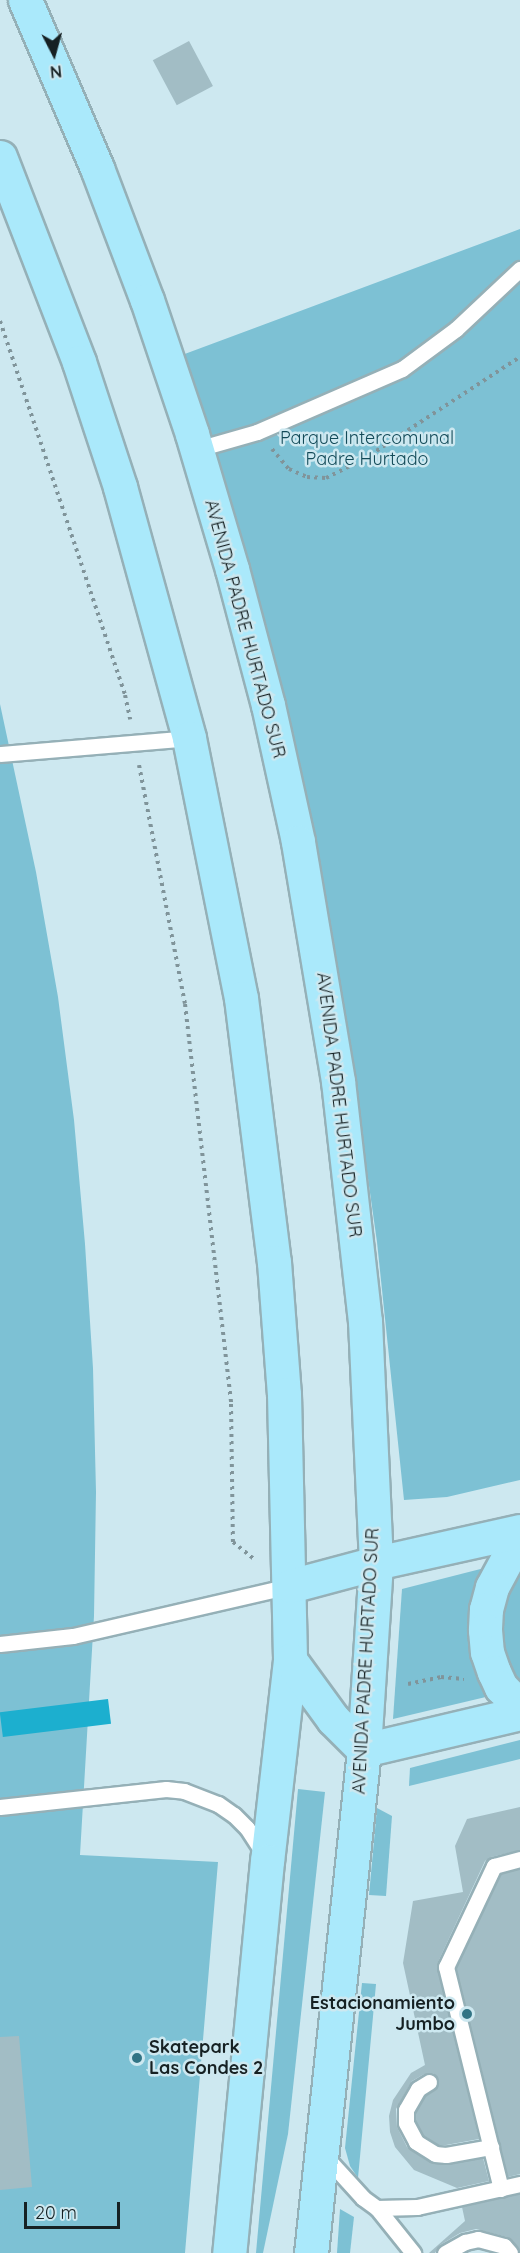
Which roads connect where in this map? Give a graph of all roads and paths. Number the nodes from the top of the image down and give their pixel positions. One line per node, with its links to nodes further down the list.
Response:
1 (25, 0): 6 (main road, AVENIDA PADRE HURTADO SUR)
2 (0, 157): 7 (main road)
3 (520, 269): 5 (lane)
4 (520, 357): 5 (path)
5 (257, 432): 6 (lane)
6 (192, 434): 11 (main road, AVENIDA PADRE HURTADO SUR)
7 (189, 738): 8 (lane); 12 (main road)
8 (0, 754)
9 (199, 1128): 12 (path)
10 (520, 1533): 11 (main road); 15 (main road)
11 (376, 1563): 12 (main road); 17 (main road, AVENIDA PADRE HURTADO SUR)
12 (290, 1586): 13 (lane); 14 (main road)
13 (0, 1644)
14 (290, 1660): 17 (main road); 20 (main road)
15 (520, 1706)
16 (520, 1713): 17 (main road)
17 (364, 1750): 23 (main road, AVENIDA PADRE HURTADO SUR)
18 (0, 1807): 20 (lane)
19 (520, 1859): 22 (lane)
20 (267, 1861): 27 (main road)
21 (429, 2082): 22 (lane)
22 (491, 2147): 25 (lane)
23 (321, 2152): 26 (lane); 28 (main road, AVENIDA PADRE HURTADO SUR)
24 (520, 2184): 25 (lane)
25 (501, 2189): 26 (lane)
26 (377, 2208): 29 (lane)
27 (229, 2253)
28 (311, 2253)
29 (413, 2253)
30 (445, 2253): 31 (lane)
31 (510, 2253)

